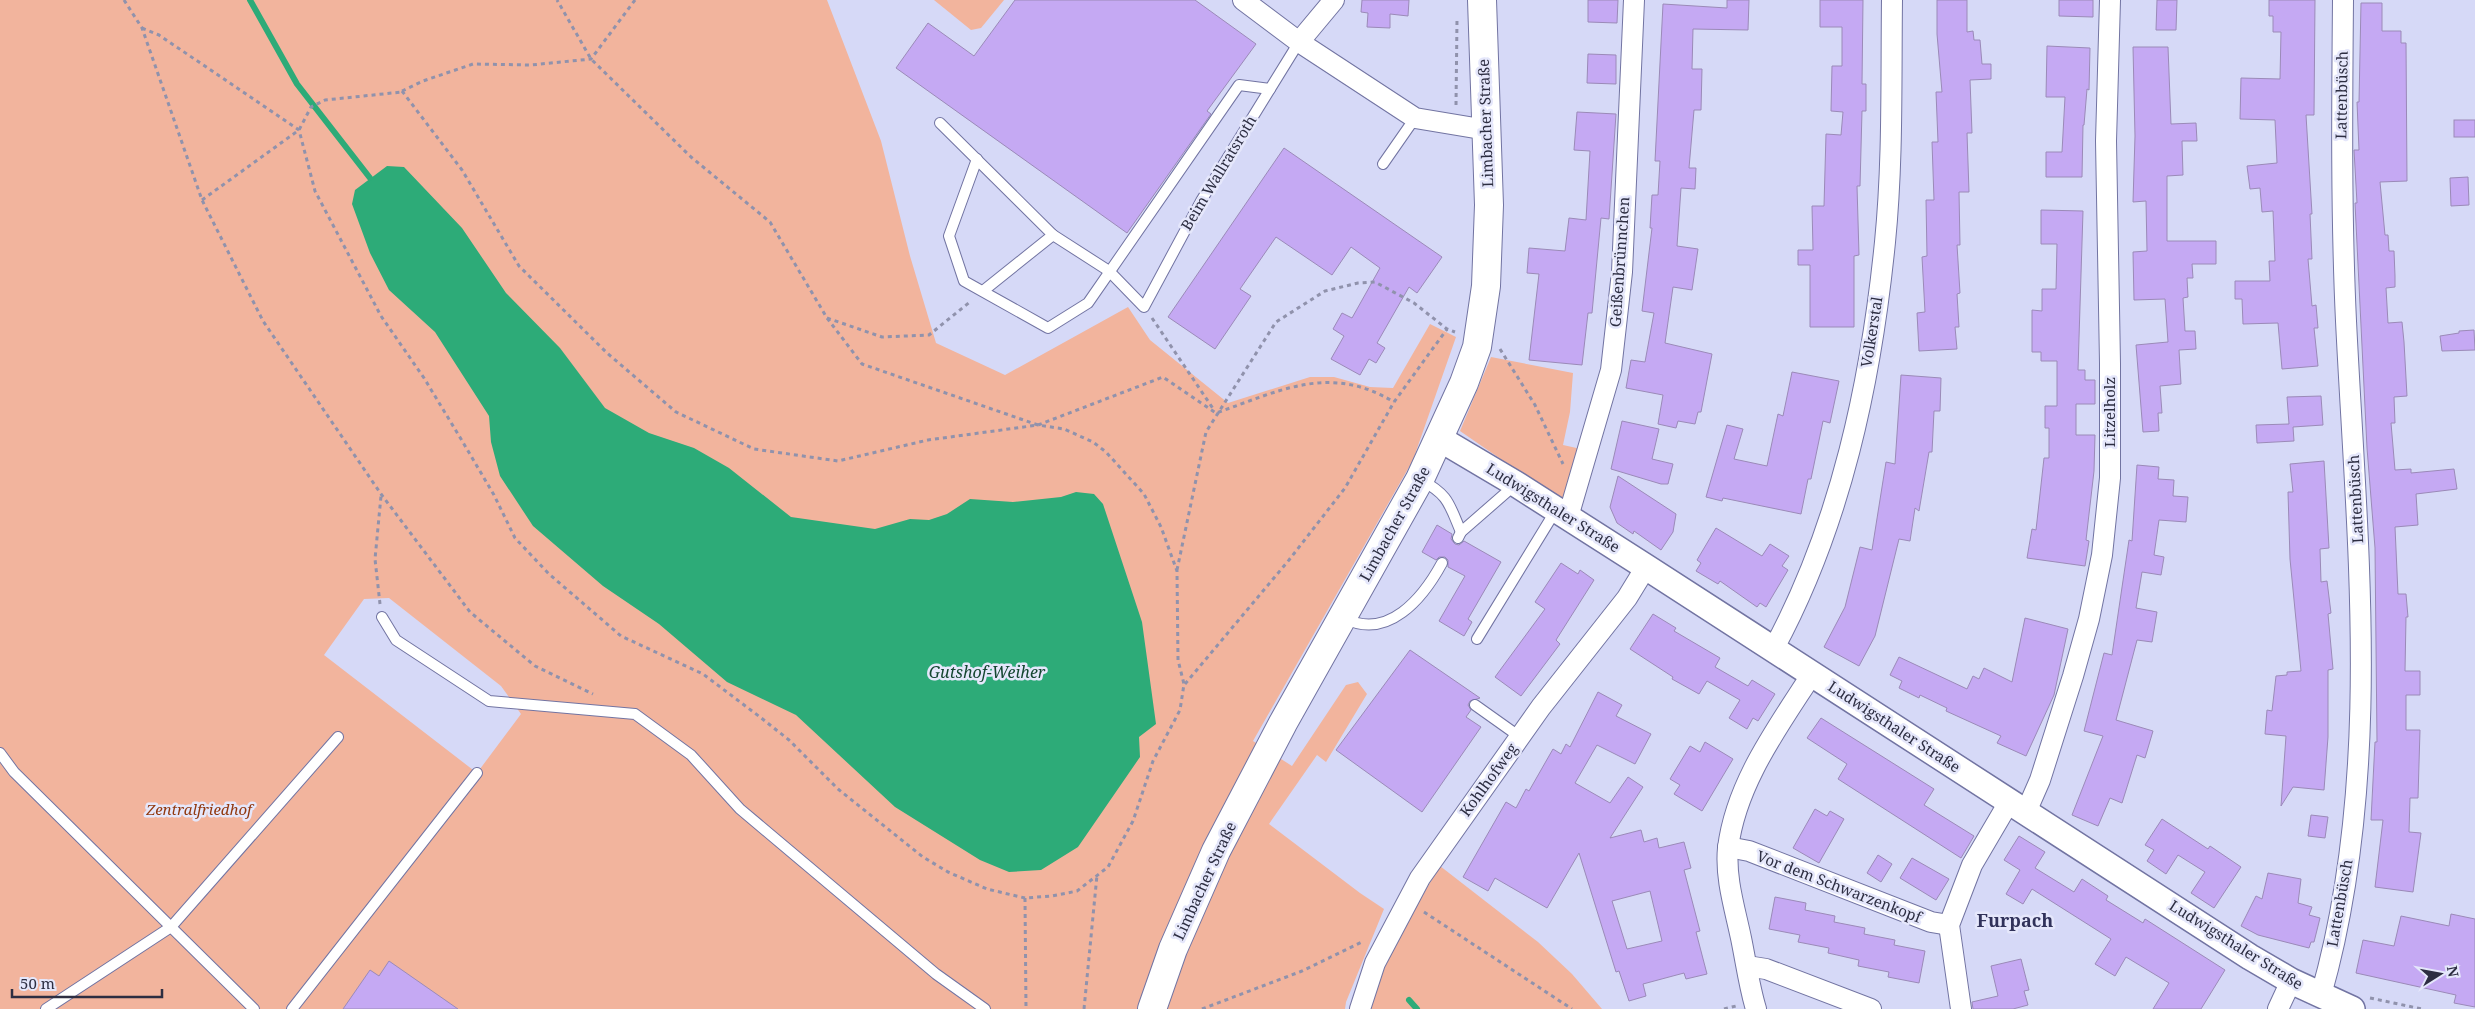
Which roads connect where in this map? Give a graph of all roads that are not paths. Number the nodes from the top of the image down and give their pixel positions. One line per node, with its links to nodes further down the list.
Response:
1 (1243, 0): 8 (street)
2 (1334, 0): 8 (street)
3 (1482, 0): 12 (main road, Limbacher Straße)
4 (1634, 0): 21 (street, Geißenbrünnchen)
5 (1892, 0): 27 (street, Volkerstal)
6 (2110, 0): 34 (street, Litzelholz)
7 (2343, 0): 40 (street, Lattenbüsch)
8 (1299, 42): 9 (lane, Beim Wallratsroth); 10 (street)
9 (1270, 89): 16 (lane); 16 (lane, Beim Wallratsroth)
10 (1415, 118): 12 (street); 14 (lane)
11 (940, 123): 13 (lane)
12 (1486, 130): 18 (main road, Limbacher Straße)
13 (977, 159): 15 (lane); 17 (lane)
14 (1384, 164)
15 (1053, 235): 16 (lane); 17 (lane)
16 (1109, 271): 17 (lane)
17 (983, 291)
18 (1440, 439): 19 (main road, Limbacher Straße); 20 (street, Ludwigsthaler Straße)
19 (1420, 479): 20 (lane); 25 (main road, Limbacher Straße)
20 (1516, 484): 21 (street, Ludwigsthaler Straße)
21 (1562, 513): 23 (street, Ludwigsthaler Straße); 26 (lane)
22 (1442, 564): 25 (lane)
23 (1646, 567): 27 (street, Ludwigsthaler Straße); 31 (street, Kohlhofweg)
24 (382, 617): 44 (lane)
25 (1343, 618): 45 (main road, Limbacher Straße)
26 (1478, 639)
27 (1774, 648): 28 (street, Ludwigsthaler Straße)
28 (1812, 674): 34 (street, Ludwigsthaler Straße); 35 (street)
29 (1475, 705): 31 (lane)
30 (338, 737): 37 (lane)
31 (1520, 737): 46 (street, Kohlhofweg)
32 (0, 753): 37 (lane)
33 (477, 773): 43 (lane)
34 (2018, 807): 36 (street, Litzelholz); 39 (street, Ludwigsthaler Straße)
35 (1728, 847): 36 (street, Vor dem Schwarzenkopf); 38 (street)
36 (1949, 925): 49 (street)
37 (171, 927): 41 (lane); 42 (lane)
38 (1747, 966): 47 (street); 48 (street)
39 (2291, 981): 40 (street, Ludwigsthaler Straße); 50 (street)
40 (2321, 995): 51 (street, Ludwigsthaler Straße)
41 (46, 1009)
42 (254, 1009)
43 (292, 1009)
44 (985, 1009)
45 (1152, 1009)
46 (1360, 1009)
47 (1756, 1009)
48 (1871, 1009)
49 (1961, 1009)
50 (2278, 1009)
51 (2352, 1009)

